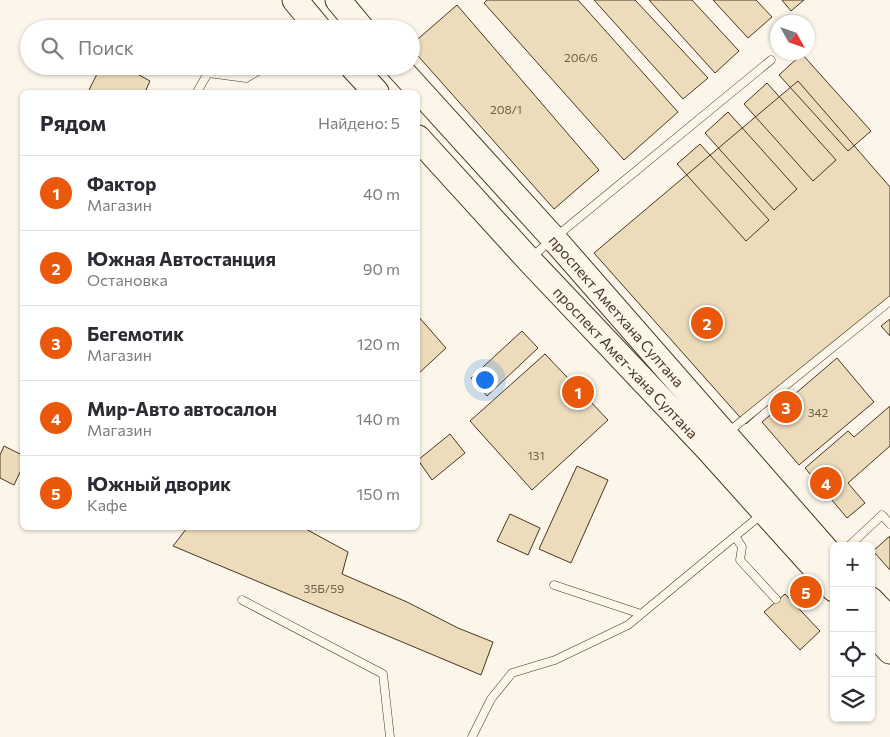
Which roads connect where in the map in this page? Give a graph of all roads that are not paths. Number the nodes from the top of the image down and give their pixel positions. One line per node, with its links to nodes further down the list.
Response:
1 (295, 0): 2 (main road)
2 (312, 20)
3 (771, 60): 14 (lane)
4 (207, 75): 9 (lane)
5 (223, 75): 6 (lane)
6 (252, 75)
7 (360, 75): 10 (main road)
8 (405, 75): 11 (main road, проспект Аметхана Султана)
9 (198, 90)
10 (374, 90)
11 (419, 90)
12 (420, 91): 14 (main road, проспект Аметхана Султана)
13 (420, 140): 15 (main road, проспект Амет-хана Султана)
14 (554, 239): 15 (lane); 17 (main road, проспект Аметхана Султана)
15 (529, 260): 17 (main road, проспект Амет-хана Султана)
16 (890, 301): 17 (lane)
17 (716, 441): 18 (main road, проспект Амет-хана Султана)
18 (773, 505): 20 (lane); 22 (main road, проспект Амет-хана Султана)
19 (890, 524): 21 (lane)
20 (736, 536): 24 (lane); 27 (lane)
21 (853, 542)
22 (830, 570)
23 (554, 585): 27 (lane)
24 (776, 599)
25 (242, 600): 31 (lane)
26 (875, 604): 28 (main road)
27 (641, 614): 32 (lane)
28 (890, 620)
29 (873, 632): 30 (main road)
30 (890, 651)
31 (390, 737)
32 (472, 737)

